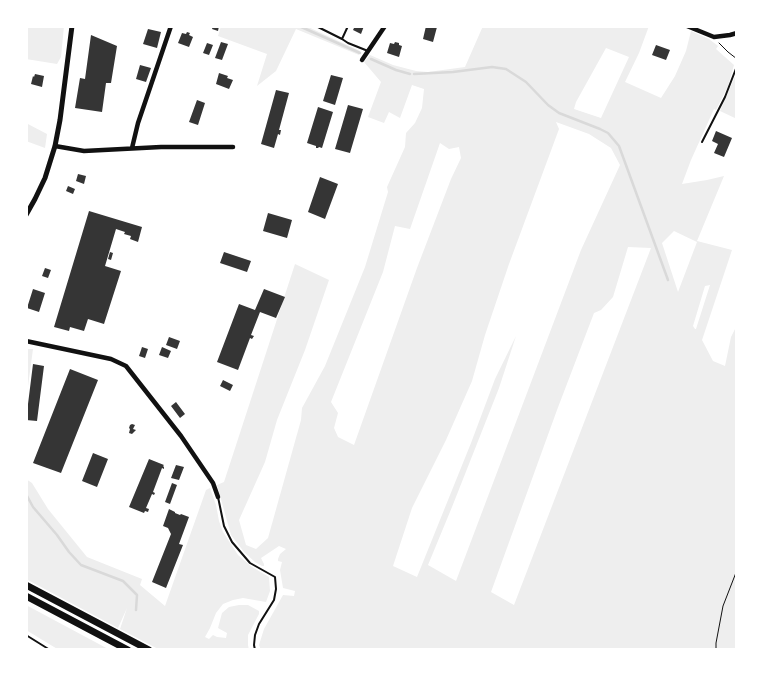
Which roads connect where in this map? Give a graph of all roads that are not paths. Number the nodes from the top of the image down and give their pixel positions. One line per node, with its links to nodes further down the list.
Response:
1 (72, 26): 13 (street)
2 (171, 26): 15 (street)
3 (316, 26): 8 (lane)
4 (348, 26): 8 (lane)
5 (385, 26): 9 (street)
6 (687, 26): 7 (street)
7 (737, 33)
8 (342, 39): 9 (lane)
9 (368, 51): 10 (street)
10 (362, 60)
11 (737, 66): 12 (lane)
12 (702, 142)
13 (55, 146): 15 (street); 16 (street)
14 (233, 147): 15 (street)
15 (132, 148)
16 (26, 215)
17 (26, 341): 18 (street)
18 (218, 498): 25 (lane)
19 (26, 585): 24 (main road)
20 (26, 596): 23 (main road)
21 (26, 635): 22 (lane)
22 (50, 650)
23 (128, 650)
24 (150, 650)
25 (255, 650)

